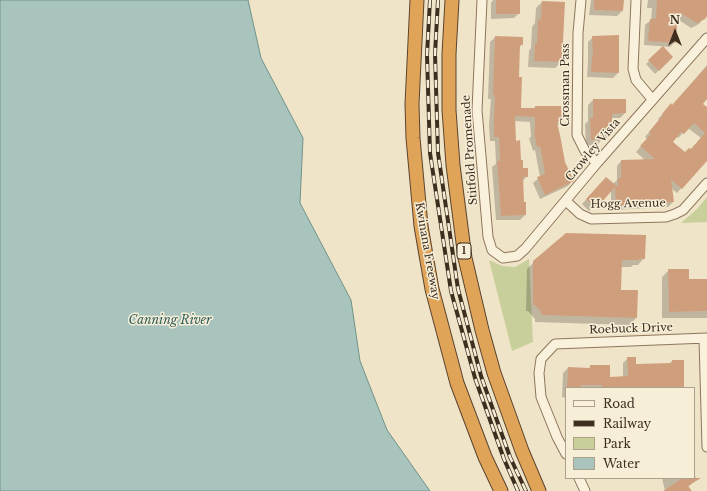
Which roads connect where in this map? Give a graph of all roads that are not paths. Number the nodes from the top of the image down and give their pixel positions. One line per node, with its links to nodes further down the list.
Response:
1 (417, 0): 16 (highway, Kwinana Freeway)
2 (452, 0): 17 (highway, 1)
3 (482, 0): 11 (street, Stitfold Promenade)
4 (581, 0): 8 (street, Crossman Pass)
5 (636, 0): 7 (street)
6 (707, 38): 7 (street, Crowley Vista)
7 (652, 100): 8 (street, Crowley Vista)
8 (597, 163): 10 (street, Crowley Vista)
9 (707, 183): 10 (street, Hogg Avenue)
10 (566, 201): 11 (street, Crowley Vista)
11 (492, 250)
12 (705, 338): 13 (street); 14 (street, Roebuck Drive)
13 (707, 447)
14 (565, 452)
15 (579, 479): 18 (street)
16 (501, 491)
17 (540, 491)
18 (585, 491)

